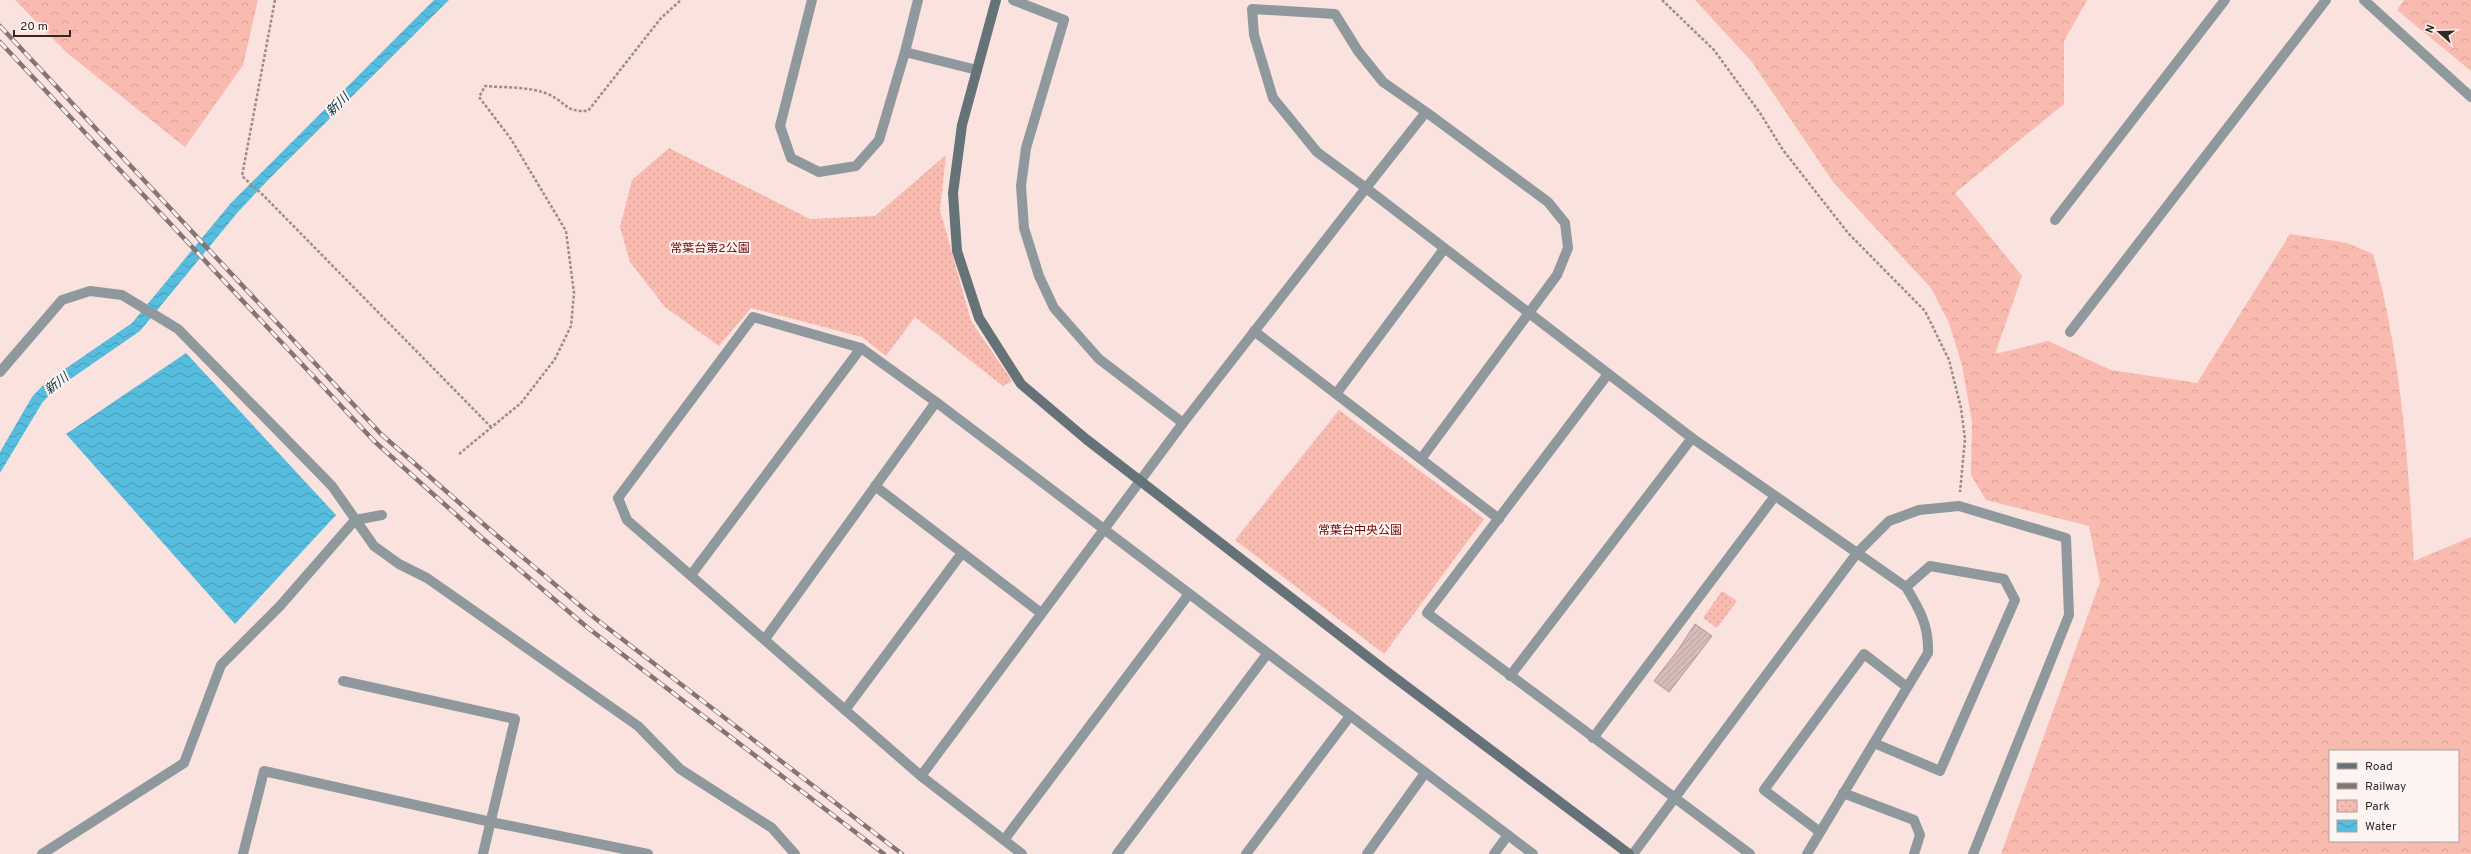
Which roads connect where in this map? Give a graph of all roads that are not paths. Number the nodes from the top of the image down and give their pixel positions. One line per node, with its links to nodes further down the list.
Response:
1 (812, 0): 8 (street)
2 (918, 0): 8 (street)
3 (996, 0): 9 (street)
4 (1013, 0): 23 (street)
5 (2225, 0): 13 (street)
6 (2326, 0): 17 (street)
7 (2364, 0): 10 (street)
8 (905, 52): 9 (street)
9 (977, 70): 26 (street)
10 (2471, 97)
11 (1426, 112): 12 (street); 12 (street); 15 (street)
12 (1366, 188): 14 (street); 16 (street)
13 (2055, 220)
14 (1444, 249): 15 (street); 21 (street)
15 (1528, 313): 20 (street); 25 (street)
16 (1254, 331): 21 (street); 23 (street)
17 (2070, 332)
18 (861, 348): 22 (street); 35 (street); 35 (street)
19 (0, 372): 31 (street)
20 (1608, 374): 24 (street); 30 (street)
21 (1336, 394): 25 (street)
22 (936, 402): 27 (street); 32 (street)
23 (1183, 423): 26 (street)
24 (1692, 438): 28 (street); 41 (street)
25 (1421, 459): 30 (street)
26 (1140, 480): 32 (street); 67 (street)
27 (875, 486): 33 (street); 39 (street)
28 (1774, 496): 34 (street); 46 (street)
29 (382, 515): 31 (street)
30 (1499, 519): 41 (street)
31 (355, 520): 56 (street); 60 (street)
32 (1103, 529): 37 (street); 38 (street)
33 (962, 553): 38 (street); 44 (street)
34 (1857, 553): 36 (street); 51 (street); 72 (street)
35 (691, 575): 39 (street)
36 (1906, 587): 43 (street); 47 (street)
37 (1189, 594): 40 (street); 55 (street)
38 (1041, 613): 49 (street)
39 (765, 639): 44 (street)
40 (1267, 654): 45 (street); 62 (street)
41 (1510, 676): 46 (street)
42 (343, 681): 52 (street)
43 (1907, 687): 47 (street); 53 (street)
44 (845, 710): 49 (street)
45 (1350, 716): 48 (street); 63 (street)
46 (1593, 738): 51 (street)
47 (1874, 743): 50 (street)
48 (1425, 773): 54 (street); 64 (street)
49 (921, 776): 55 (street)
50 (1843, 793): 53 (street); 71 (street)
51 (1675, 800): 68 (street); 69 (street)
52 (491, 822): 57 (street); 58 (street); 59 (street)
53 (1820, 832): 70 (street)
54 (1508, 835): 65 (street); 66 (street)
55 (1004, 840): 61 (street)
56 (42, 854)
57 (243, 854)
58 (483, 854)
59 (648, 854)
60 (795, 854)
61 (1022, 854)
62 (1117, 854)
63 (1246, 854)
64 (1367, 854)
65 (1494, 854)
66 (1533, 854)
67 (1629, 854)
68 (1633, 854)
69 (1750, 854)
70 (1807, 854)
71 (1914, 854)
72 (1973, 854)

